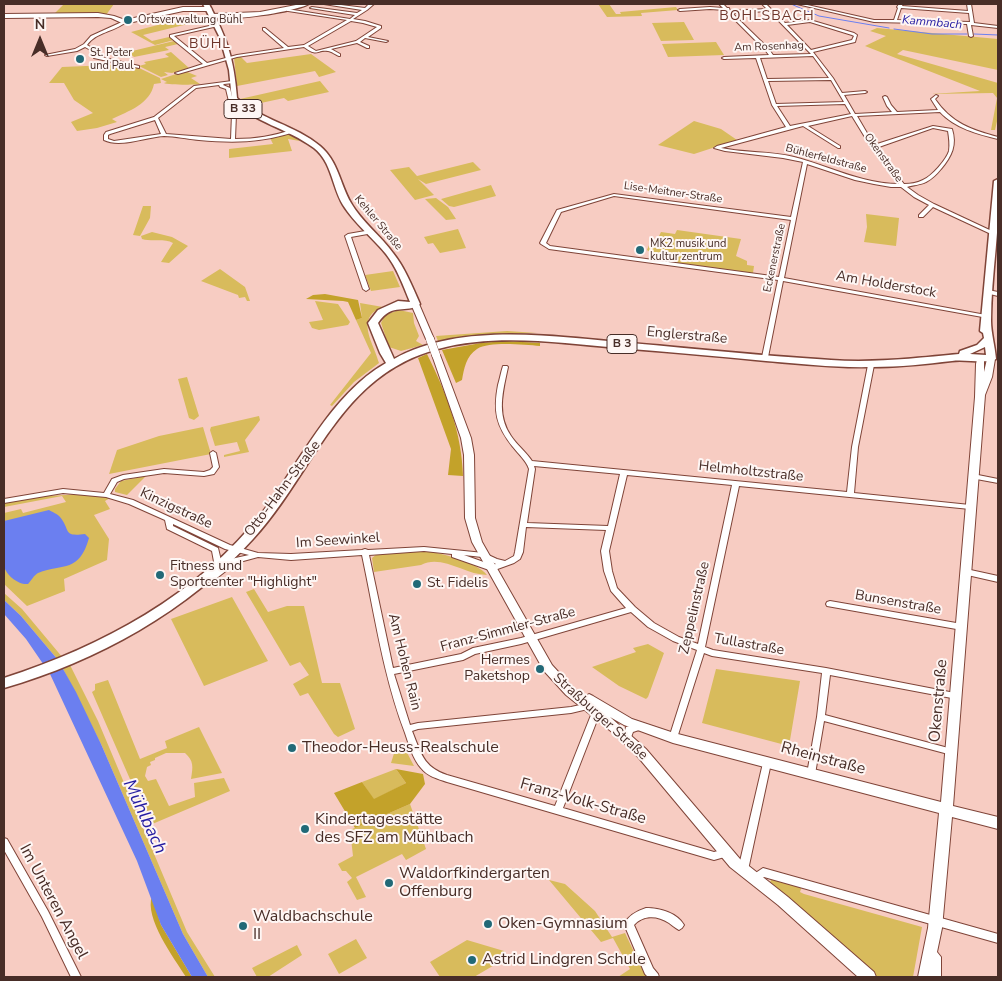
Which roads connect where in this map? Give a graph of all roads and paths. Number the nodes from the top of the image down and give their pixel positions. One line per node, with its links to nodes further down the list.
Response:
1 (306, 4): 11 (main road)
2 (326, 4): 10 (street); 12 (street)
3 (369, 4): 12 (street)
4 (721, 4): 15 (street)
5 (764, 4): 14 (street, Okenstraße)
6 (799, 4): 23 (street)
7 (969, 4): 16 (street)
8 (900, 5): 16 (street); 23 (street)
9 (208, 6): 20 (main road, Kehler Straße / B 33); 22 (main road)
10 (312, 8): 17 (street); 18 (street)
11 (288, 10): 17 (street); 20 (main road)
12 (366, 10): 18 (street)
13 (680, 10): 15 (street)
14 (772, 10): 15 (street); 25 (street, Okenstraße)
15 (729, 11): 42 (street)
16 (970, 12): 24 (street)
17 (302, 13): 21 (street)
18 (356, 14): 21 (street)
19 (4, 16): 22 (main road)
20 (213, 16): 26 (main road, Kehler Straße / B 33)
21 (350, 20): 30 (street); 34 (street)
22 (124, 22): 33 (street)
23 (895, 22): 24 (street)
24 (970, 23): 27 (street); 29 (street)
25 (785, 24): 38 (street, Okenstraße); 38 (street, Am Rosenhag)
26 (217, 25): 43 (main road, Kehler Straße / B 33); 45 (street)
27 (998, 27)
28 (264, 29): 36 (street)
29 (971, 36)
30 (364, 37): 31 (street); 32 (street)
31 (386, 41)
32 (357, 42): 35 (street); 37 (street)
33 (85, 45): 39 (street); 46 (street)
34 (305, 46): 36 (street); 37 (street)
35 (368, 47)
36 (287, 49): 43 (street)
37 (327, 50): 40 (street)
38 (813, 53): 42 (street, Am Rosenhag); 48 (street, Okenstraße)
39 (47, 55)
40 (339, 55)
41 (758, 57): 42 (street, Am Rosenhag); 44 (street, Am Rosenhag); 49 (street)
42 (772, 57)
43 (227, 58): 45 (street); 50 (main road, Kehler Straße / B 33)
44 (724, 58)
45 (205, 64): 47 (street)
46 (138, 67)
47 (177, 73)
48 (832, 79): 49 (street); 53 (street, Okenstraße)
49 (767, 80): 57 (street)
50 (232, 82): 51 (street); 66 (main road, Kehler Straße / B 33)
51 (222, 83): 61 (street); 71 (street)
52 (865, 92): 53 (street)
53 (841, 94): 56 (street, Okenstraße)
54 (936, 96): 58 (street)
55 (885, 97): 59 (street)
56 (846, 103): 57 (street); 60 (street, Okenstraße)
57 (774, 105): 64 (street)
58 (940, 110): 59 (street, Bühlerfeldstraße); 63 (street)
59 (896, 113): 60 (street, Bühlerfeldstraße)
60 (853, 114): 62 (street, Bühlerfeldstraße); 73 (street, Okenstraße)
61 (156, 118): 69 (street); 69 (street)
62 (804, 125): 64 (street, Bühlerfeldstraße); 72 (street, Bühlerfeldstraße)
63 (962, 127): 65 (street); 68 (street)
64 (789, 128): 74 (street, Bühlerfeldstraße)
65 (950, 130): 73 (street); 76 (street)
66 (292, 131): 71 (street); 80 (main road, Kehler Straße / B 33)
67 (998, 132): 68 (street)
68 (981, 134): 70 (street)
69 (164, 136): 71 (street)
70 (998, 138)
71 (233, 139)
72 (838, 147)
73 (873, 147): 76 (street, Okenstraße)
74 (805, 162): 76 (street, Bühlerfeldstraße); 79 (street, Eckenerstraße)
75 (998, 181): 81 (main road)
76 (902, 185): 77 (street, Okenstraße)
77 (932, 205): 78 (street); 81 (street, Okenstraße)
78 (921, 216)
79 (793, 219): 82 (street, Eckenerstraße); 82 (street, Lise-Meitner-Straße)
80 (371, 232): 83 (street); 84 (main road, Kehler Straße / B 33)
81 (993, 233): 85 (main road, Okenstraße)
82 (781, 279): 88 (street, Am Holderstock); 93 (street, Eckenerstraße)
83 (366, 289)
84 (410, 292): 86 (main road, Kehler Straße / B 33); 87 (main road)
85 (993, 293): 88 (main road, Okenstraße)
86 (415, 304): 87 (main road); 114 (main road, Straßburger Straße, bridge)
87 (396, 306): 89 (main road)
88 (986, 320): 90 (main road, Okenstraße)
89 (385, 353): 91 (main road); 94 (main road)
90 (990, 353): 92 (main road, Englerstraße / B 3); 92 (main road, Englerstraße / B 3); 100 (main road, Okenstraße)
91 (415, 354): 93 (main road, Englerstraße / B 3); 94 (main road, Englerstraße / B 3)
92 (952, 357): 95 (main road, Englerstraße / B 3)
93 (765, 358): 95 (main road, Englerstraße / B 3)
94 (392, 364): 110 (main road, Otto-Hahn-Straße / B 3)
95 (871, 365): 104 (street)
96 (505, 367): 98 (street)
97 (213, 453): 103 (street, Kinzigstraße)
98 (530, 463): 99 (street, Helmholtzstraße); 108 (street)
99 (624, 472): 102 (street, Helmholtzstraße); 109 (street, Tullastraße)
100 (973, 476): 101 (street); 106 (main road, Okenstraße)
101 (998, 481)
102 (736, 483): 104 (street, Helmholtzstraße); 126 (street, Zeppelinstraße)
103 (106, 495): 105 (street, Kinzigstraße); 107 (street, Kinzigstraße)
104 (850, 495): 106 (street, Helmholtzstraße)
105 (4, 501)
106 (970, 508): 119 (main road, Okenstraße)
107 (168, 520): 110 (street, Kinzigstraße); 117 (street)
108 (524, 525): 109 (street); 116 (street)
109 (611, 528): 123 (street, Tullastraße)
110 (235, 550): 113 (street, Im Seewinkel); 117 (main road, Otto-Hahn-Straße / B 3)
111 (365, 551): 112 (street, Im Seewinkel); 113 (street, Im Seewinkel); 128 (street, Am Hohen Rain)
112 (443, 551): 114 (street, Im Seewinkel); 115 (street, Im Seewinkel)
113 (258, 555): 121 (street)
114 (484, 555): 115 (street); 116 (street, Im Seewinkel); 118 (main road, Straßburger Straße)
115 (465, 559): 118 (street, Im Seewinkel)
116 (504, 563): 118 (street)
117 (218, 565): 121 (main road, Otto-Hahn-Straße / B 3)
118 (492, 568): 125 (main road, Straßburger Straße)
119 (966, 572): 120 (street); 124 (main road, Okenstraße)
120 (998, 578)
121 (190, 589): 129 (main road, Otto-Hahn-Straße / B 3)
122 (830, 604): 124 (street, Bunsenstraße)
123 (632, 609): 125 (street, Franz-Simmler-Straße); 126 (street, Tullastraße)
124 (962, 627): 130 (main road, Okenstraße)
125 (530, 638): 128 (street, Franz-Simmler-Straße); 131 (main road, Straßburger Straße)
126 (701, 649): 127 (street, Tullastraße); 136 (street, Zeppelinstraße)
127 (826, 671): 130 (street, Tullastraße); 132 (street)
128 (389, 672): 134 (street, Am Hohen Rain)
129 (4, 683)
130 (957, 696): 137 (main road, Okenstraße)
131 (594, 708): 133 (main road, Rheinstraße); 134 (street); 135 (main road, Straßburger Straße); 141 (street)
132 (821, 717): 137 (street); 140 (street)
133 (639, 727): 135 (street); 136 (main road, Rheinstraße)
134 (408, 729): 139 (street, Am Hohen Rain)
135 (627, 738): 145 (main road, Straßburger Straße)
136 (673, 738): 138 (main road, Rheinstraße)
137 (952, 752): 142 (main road, Okenstraße)
138 (767, 762): 140 (main road, Rheinstraße); 146 (street)
139 (432, 773): 141 (street, Franz-Volk-Straße)
140 (811, 774): 142 (main road, Rheinstraße)
141 (558, 810): 145 (street, Franz-Volk-Straße)
142 (947, 810): 143 (main road, Rheinstraße); 148 (main road, Okenstraße)
143 (998, 823)
144 (4, 842): 150 (street, Im Unteren Angel)
145 (725, 853): 146 (main road, Straßburger Straße)
146 (749, 874): 148 (street); 152 (main road, Straßburger Straße)
147 (679, 925): 151 (street)
148 (936, 925): 149 (street); 153 (main road, Okenstraße); 154 (main road, Okenstraße)
149 (998, 939)
150 (76, 977)
151 (654, 977)
152 (868, 977)
153 (925, 977)
154 (934, 977)

